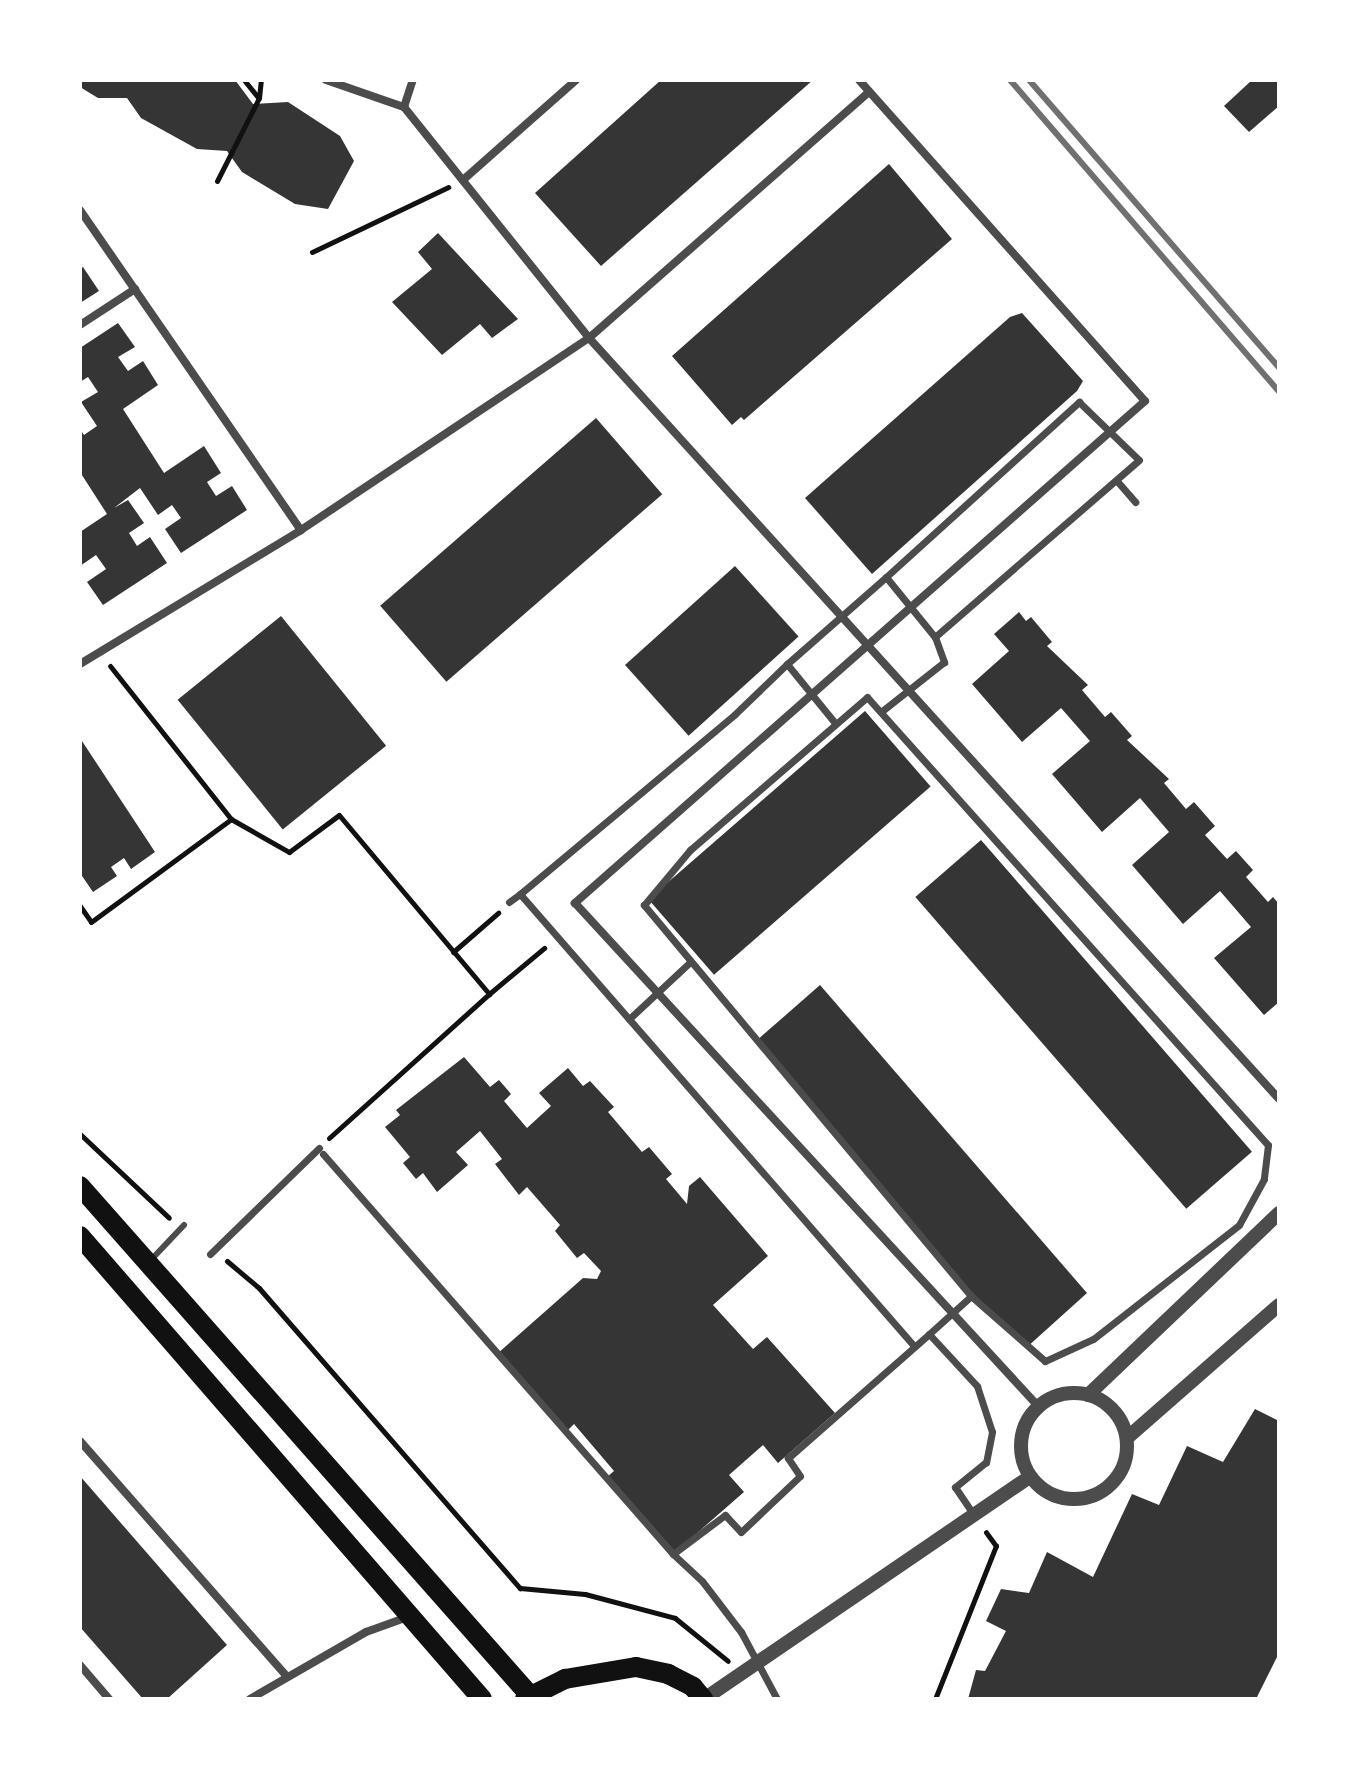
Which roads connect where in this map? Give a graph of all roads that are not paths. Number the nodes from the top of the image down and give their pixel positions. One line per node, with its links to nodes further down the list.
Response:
1 (326, 80): 6 (street)
2 (413, 80): 6 (street)
3 (576, 80): 7 (street)
4 (859, 80): 5 (street)
5 (869, 92): 11 (street); 12 (street)
6 (404, 107): 7 (street)
7 (463, 180): 11 (street)
8 (80, 210): 9 (street)
9 (135, 289): 10 (street); 15 (street)
10 (80, 325)
11 (589, 338): 15 (street); 18 (street)
12 (1110, 432): 13 (street); 16 (street); 17 (street)
13 (1117, 481): 14 (street); 19 (street)
14 (1135, 502)
15 (301, 530): 21 (street)
16 (886, 577): 17 (street); 18 (street)
17 (912, 609): 19 (street); 20 (street)
18 (839, 616): 20 (street); 22 (street)
19 (935, 637): 23 (street)
20 (868, 648): 23 (street); 24 (street)
21 (80, 664)
22 (787, 664): 24 (street); 27 (street)
23 (908, 692): 25 (street); 32 (street)
24 (815, 695): 26 (street); 30 (street)
25 (882, 711): 26 (street); 39 (street)
26 (836, 724): 29 (street)
27 (520, 894): 28 (street); 31 (street)
28 (509, 902)
29 (688, 964): 30 (street); 39 (street)
30 (657, 993): 31 (street); 41 (street)
31 (629, 1019): 43 (street)
32 (1279, 1099)
33 (80, 1186): 38 (main road)
34 (1279, 1213): 44 (street)
35 (182, 1227): 38 (lane)
36 (80, 1236): 51 (main road)
37 (210, 1254): 50 (street)
38 (147, 1264): 55 (main road)
39 (971, 1296): 41 (street)
40 (1279, 1305): 46 (street)
41 (950, 1314): 42 (street); 45 (street)
42 (929, 1334): 43 (street); 49 (street)
43 (914, 1346): 50 (street)
44 (1088, 1395): 45 (street); 46 (street)
45 (1038, 1406): 48 (street)
46 (1127, 1438): 48 (street)
47 (80, 1441): 54 (street)
48 (1030, 1477): 49 (street)
49 (974, 1515): 52 (street)
50 (673, 1554): 52 (street)
51 (411, 1616): 54 (street); 58 (main road)
52 (756, 1663): 59 (street); 60 (street)
53 (80, 1665): 56 (street)
54 (287, 1677): 57 (street)
55 (529, 1698): 59 (main road)
56 (109, 1699)
57 (250, 1699)
58 (482, 1699)
59 (704, 1699)
60 (777, 1699)

